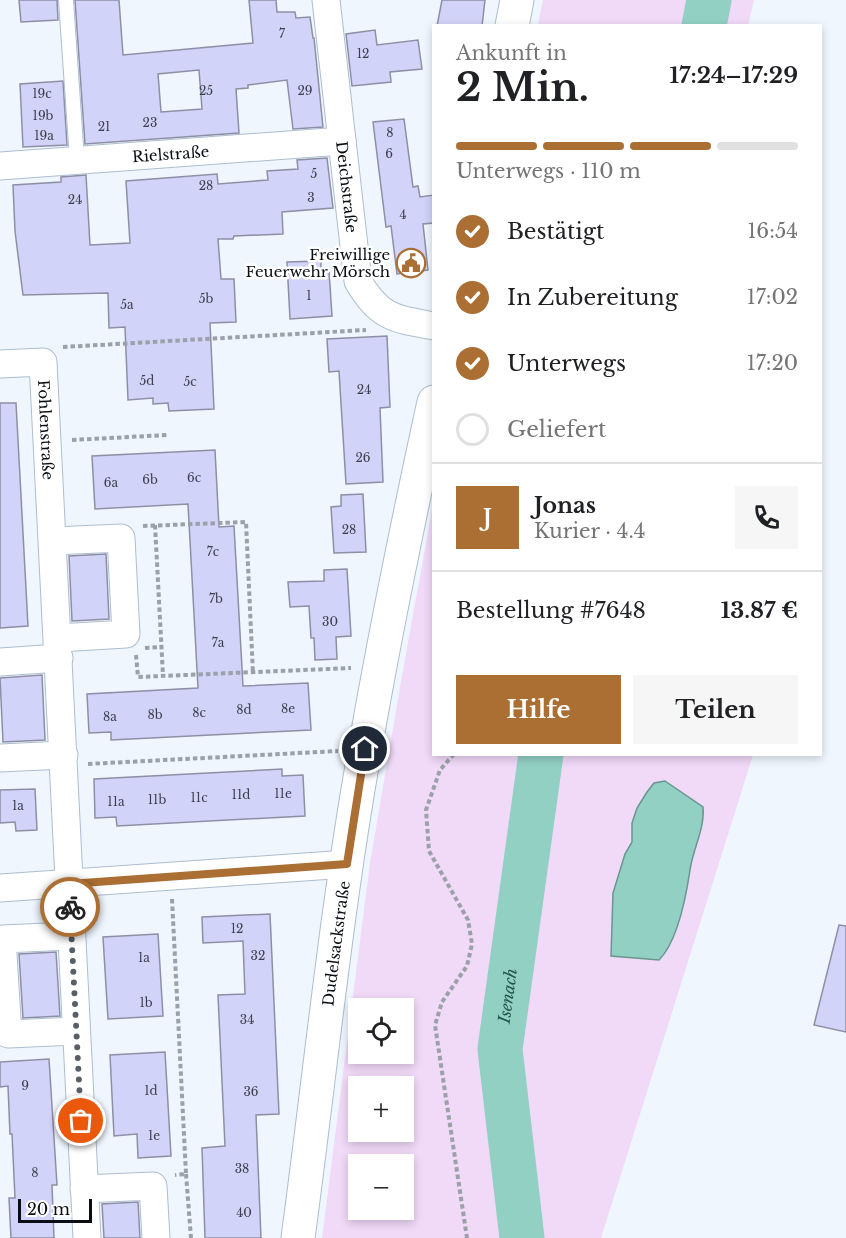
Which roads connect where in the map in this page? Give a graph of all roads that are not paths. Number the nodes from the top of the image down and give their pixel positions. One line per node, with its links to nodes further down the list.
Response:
1 (66, 0): 6 (lane)
2 (326, 0): 5 (street, Deichstraße)
3 (517, 0): 4 (street)
4 (512, 24)
5 (342, 141): 6 (street, Rielstraße); 8 (street, Deichstraße)
6 (77, 160): 7 (street, Rielstraße)
7 (0, 166)
8 (432, 326)
9 (0, 364): 11 (street, Fohlenstraße)
10 (432, 412): 16 (street, Dudelsackstraße)
11 (53, 541): 12 (street, Fohlenstraße); 12 (street)
12 (58, 648): 13 (street); 15 (street, Fohlenstraße)
13 (0, 662)
14 (0, 758): 15 (street)
15 (64, 760): 17 (street, Fohlenstraße)
16 (347, 864): 17 (street); 24 (street, Dudelsackstraße)
17 (69, 884): 18 (street); 19 (street, Fohlenstraße)
18 (0, 888)
19 (71, 936): 20 (street, Fohlenstraße); 20 (street)
20 (76, 1031): 21 (street, Fohlenstraße)
21 (84, 1189): 22 (street, Fohlenstraße); 23 (street)
22 (87, 1238)
23 (156, 1238)
24 (298, 1238)

